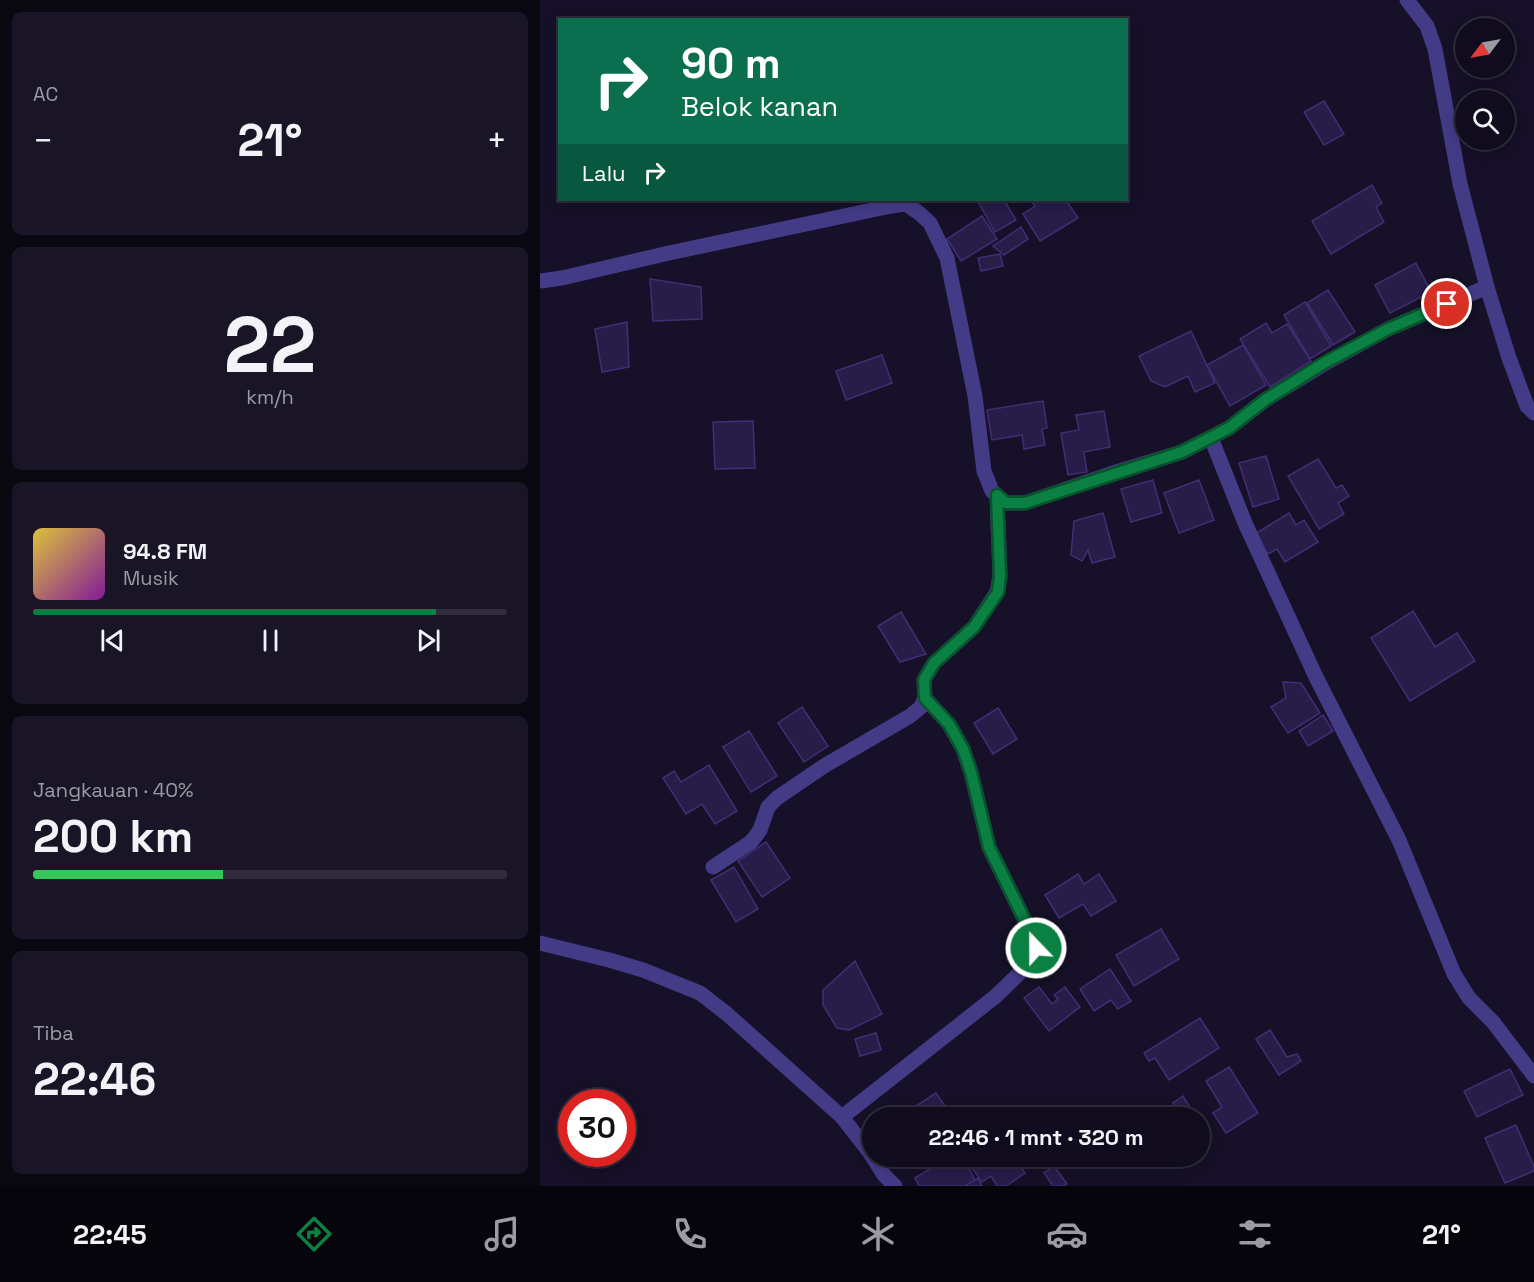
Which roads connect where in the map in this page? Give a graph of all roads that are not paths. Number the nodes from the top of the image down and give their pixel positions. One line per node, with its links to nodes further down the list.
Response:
1 (1407, 0): 3 (street)
2 (540, 281): 6 (street)
3 (1487, 287): 4 (street); 5 (street)
4 (1534, 413)
5 (1211, 438): 6 (street); 10 (street)
6 (997, 495): 7 (street)
7 (925, 698): 8 (street); 11 (street)
8 (713, 867)
9 (540, 943): 11 (street)
10 (1534, 1076)
11 (842, 1117): 12 (street)
12 (895, 1186)

